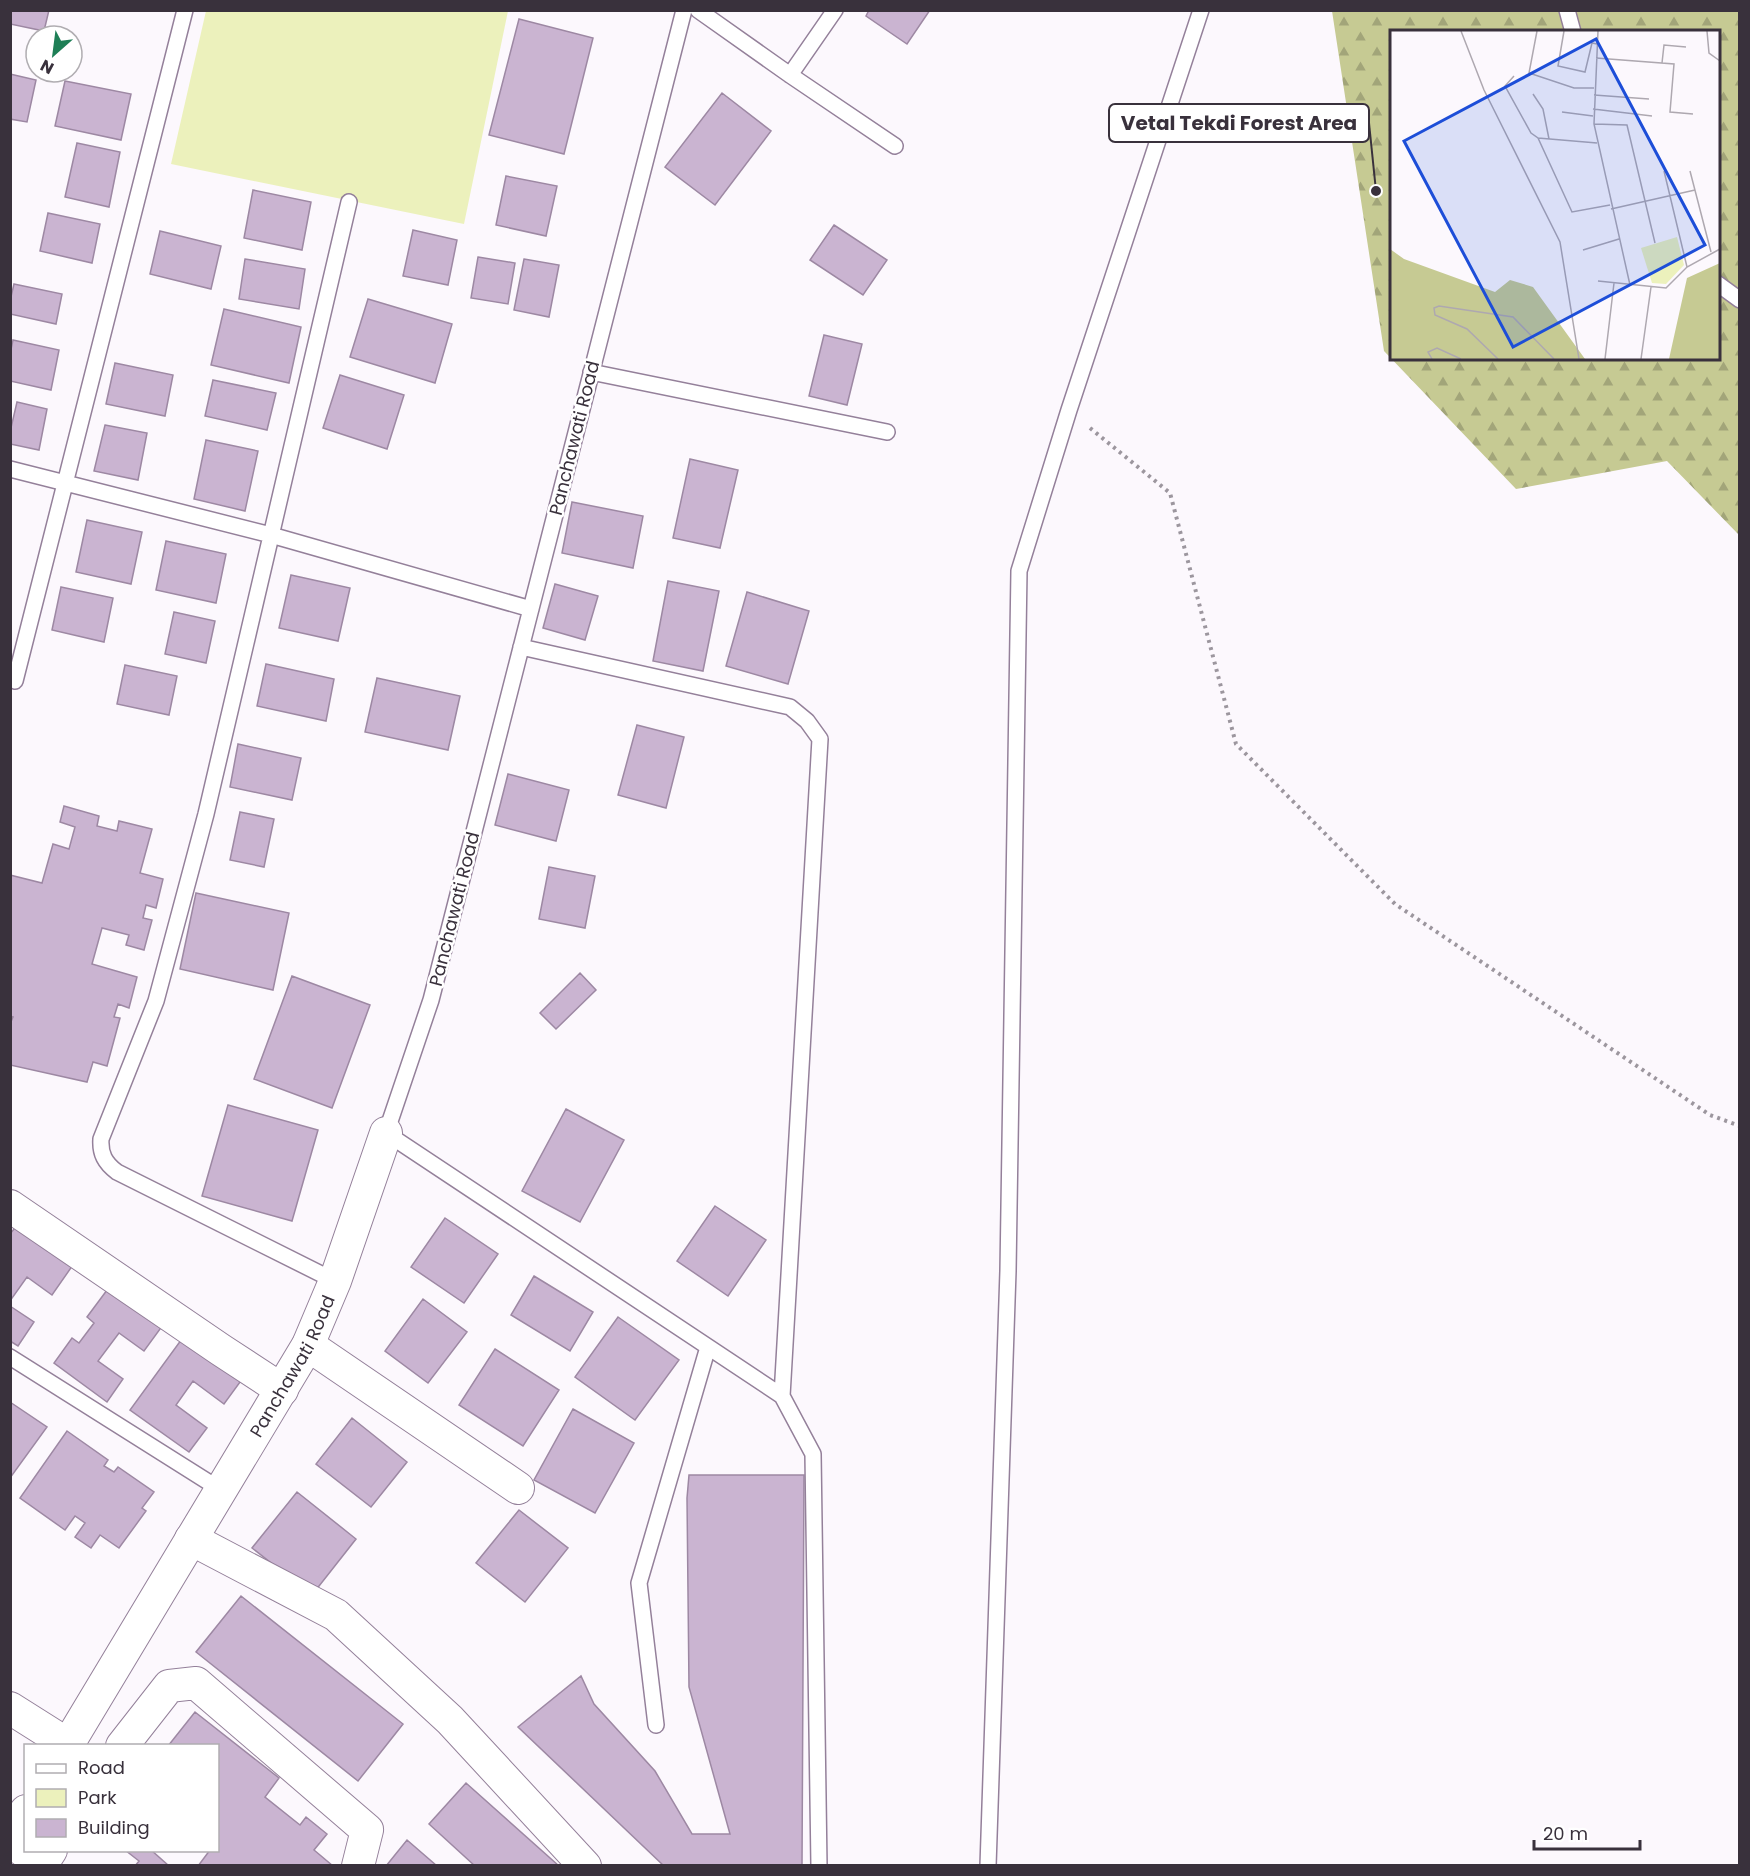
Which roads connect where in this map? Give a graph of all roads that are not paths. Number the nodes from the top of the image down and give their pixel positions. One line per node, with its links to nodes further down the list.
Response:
1 (184, 10): 16 (lane)
2 (684, 10): 13 (lane, Panchawati Road)
3 (698, 10): 8 (lane)
4 (835, 10): 8 (lane)
5 (1201, 10): 46 (lane)
6 (1567, 10): 7 (lane)
7 (1572, 30)
8 (790, 75): 9 (lane)
9 (895, 146)
10 (349, 202): 17 (lane)
11 (1720, 285): 12 (lane)
12 (1740, 300)
13 (591, 372): 14 (lane); 18 (lane, Panchawati Road)
14 (887, 432)
15 (10, 469): 16 (lane)
16 (65, 483): 17 (lane); 20 (lane)
17 (271, 535): 18 (lane); 23 (lane)
18 (531, 609): 19 (lane, Panchawati Road)
19 (521, 647): 21 (lane, Panchawati Road); 28 (lane)
20 (15, 681)
21 (386, 1133): 23 (street, Panchawati Road); 25 (lane)
22 (10, 1206): 27 (street)
23 (336, 1281): 24 (street, Panchawati Road)
24 (308, 1345): 27 (street, Panchawati Road); 29 (street)
25 (708, 1347): 28 (lane); 33 (lane)
26 (10, 1357): 30 (lane)
27 (282, 1390): 30 (street, Panchawati Road)
28 (782, 1396): 45 (lane)
29 (518, 1488)
30 (221, 1490): 31 (street, Panchawati Road)
31 (191, 1539): 35 (street, Panchawati Road); 44 (street)
32 (10, 1708): 34 (street)
33 (656, 1725)
34 (65, 1744)
35 (68, 1744)
36 (124, 1744): 43 (street)
37 (24, 1813): 38 (street)
38 (10, 1834)
39 (10, 1841): 40 (street)
40 (24, 1849)
41 (30, 1852): 42 (street)
42 (44, 1860)
43 (358, 1866)
44 (585, 1866)
45 (819, 1866)
46 (988, 1866)

